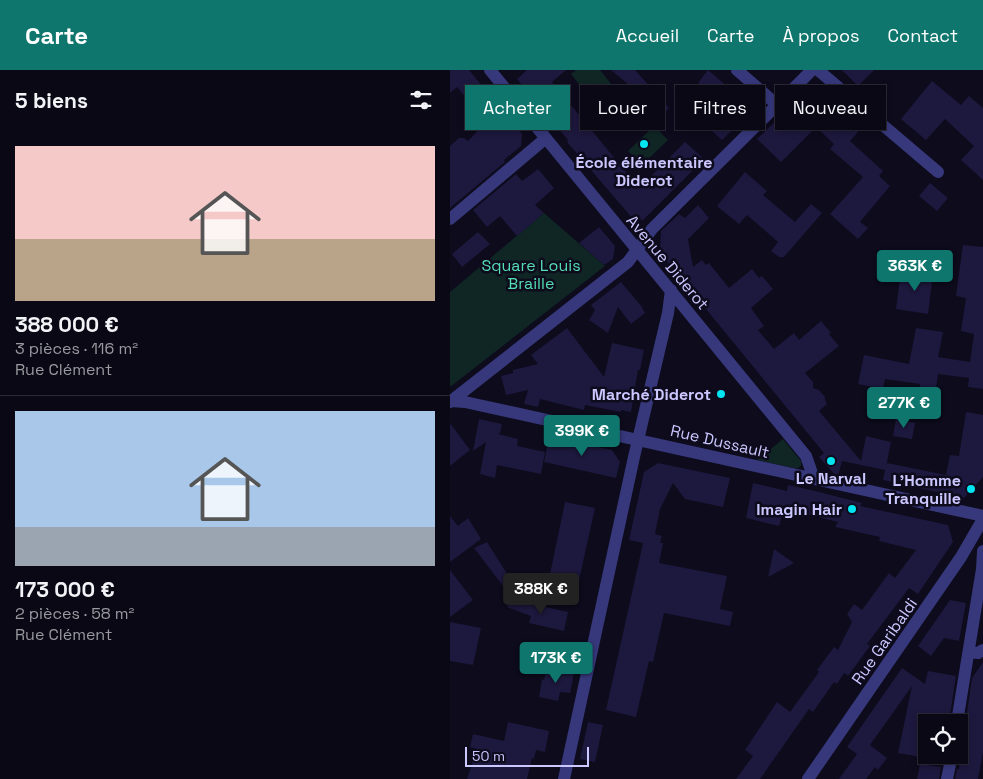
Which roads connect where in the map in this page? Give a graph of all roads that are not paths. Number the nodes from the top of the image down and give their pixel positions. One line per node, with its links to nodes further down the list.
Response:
1 (490, 70): 8 (street, Avenue Diderot)
2 (737, 70): 6 (street)
3 (812, 70): 5 (street)
4 (818, 70): 9 (street)
5 (796, 85)
6 (775, 103)
7 (775, 105): 11 (street)
8 (546, 138): 10 (street); 11 (street, Avenue Diderot)
9 (938, 172)
10 (450, 219)
11 (637, 250): 12 (street, Avenue Diderot); 13 (street)
12 (671, 290): 14 (street); 15 (street, Avenue Diderot)
13 (450, 402): 14 (street, Rue Dussault)
14 (638, 440): 15 (street, Rue Dussault); 22 (street)
15 (814, 479): 16 (street, Rue Dussault)
16 (983, 517): 23 (street, Rue Garibaldi)
17 (983, 551): 19 (street)
18 (983, 650): 19 (street)
19 (970, 652): 20 (street)
20 (958, 714)
21 (950, 764): 24 (street)
22 (564, 779)
23 (808, 779)
24 (948, 779)

